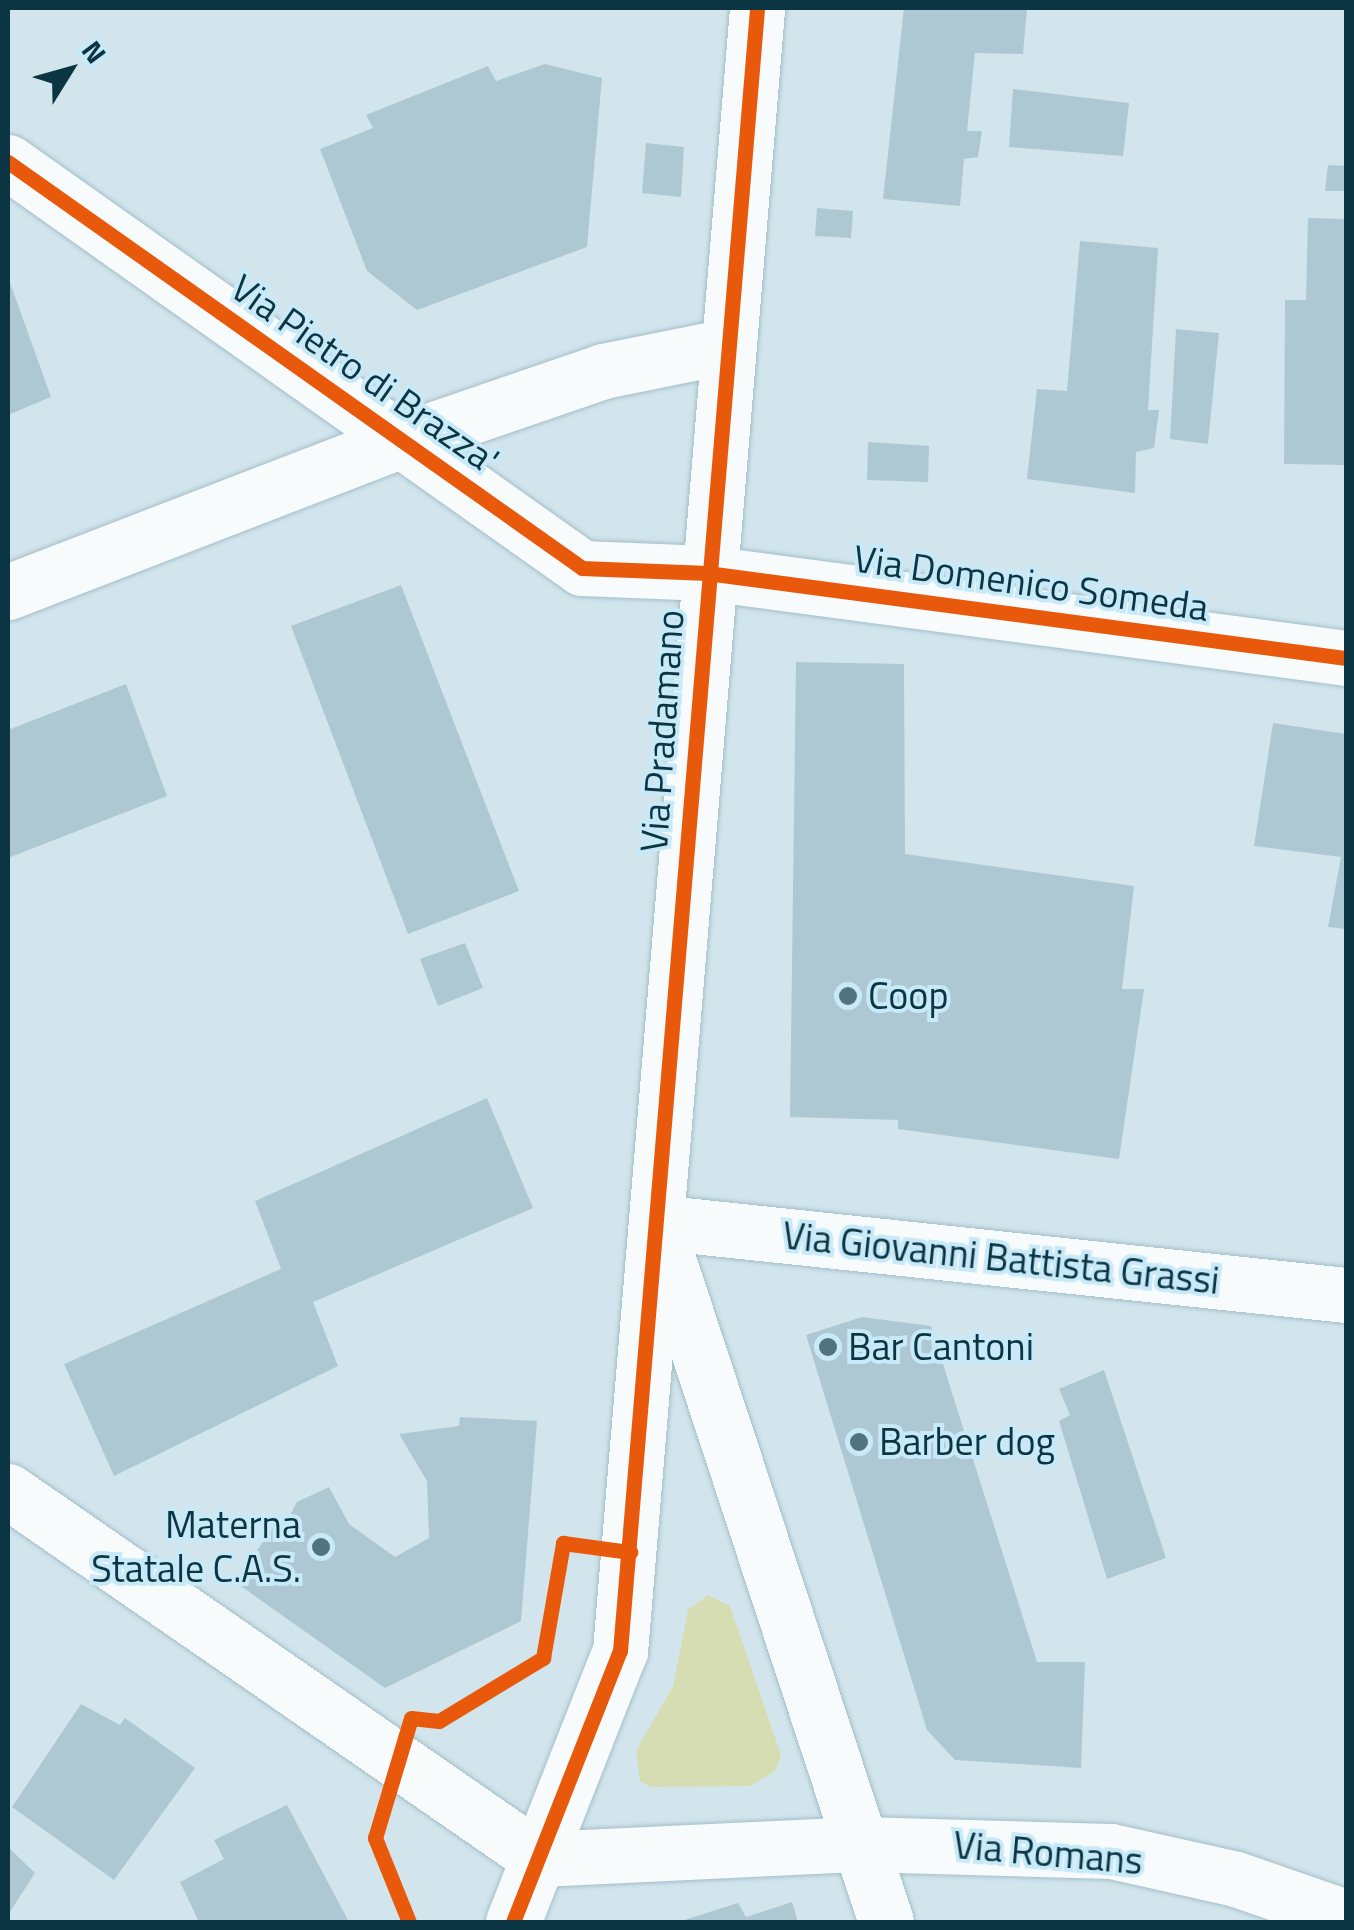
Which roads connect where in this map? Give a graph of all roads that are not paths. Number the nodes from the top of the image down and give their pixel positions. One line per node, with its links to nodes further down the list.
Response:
1 (757, 8): 3 (street, Via Pradamano)
2 (8, 162): 4 (street, Via Pietro di Brazza')
3 (727, 346): 4 (street, Via Pietro di Brazza'); 5 (street, Via Pradamano)
4 (402, 440): 5 (street, Via Pietro di Brazza'); 6 (street)
5 (706, 574): 7 (street, Via Domenico Someda); 8 (street, Via Pradamano)
6 (8, 592)
7 (1346, 658)
8 (656, 1222): 9 (street, Via Giovanni Battista Grassi); 11 (street); 12 (street, Via Pradamano)
9 (1346, 1295)
10 (8, 1492): 12 (street)
11 (861, 1844): 12 (street, Via Romans); 13 (street, Via Romans); 15 (street)
12 (540, 1859): 14 (street, Via Pradamano)
13 (1346, 1918)
14 (513, 1922)
15 (886, 1922)

